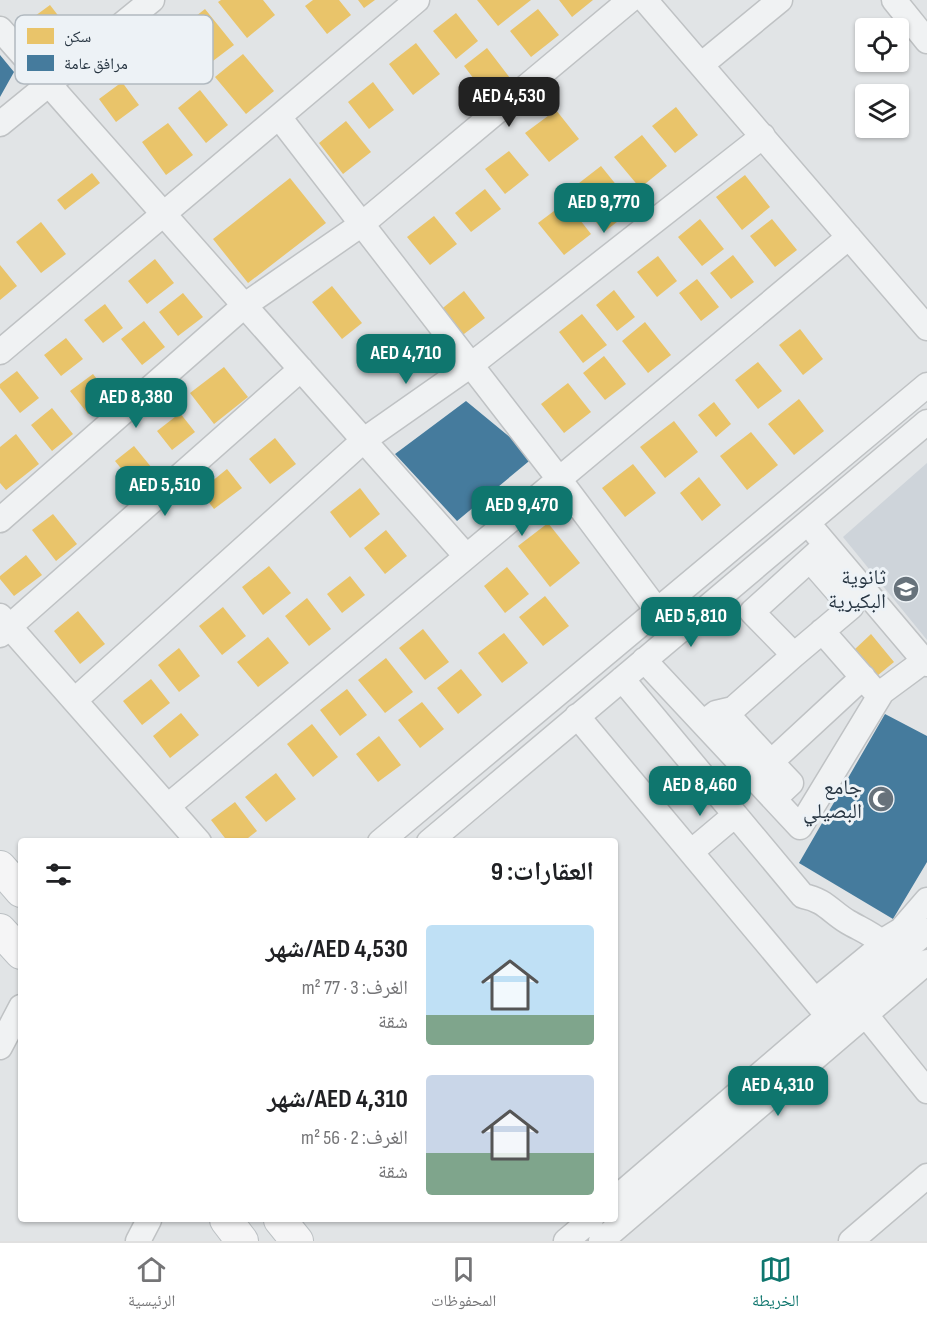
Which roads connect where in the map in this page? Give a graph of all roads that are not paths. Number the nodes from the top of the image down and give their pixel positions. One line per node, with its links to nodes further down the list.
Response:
1 (152, 0): 7 (street)
2 (417, 0): 14 (street)
3 (630, 0): 18 (street)
4 (645, 0): 11 (street)
5 (780, 0): 11 (street)
6 (894, 0): 9 (street)
7 (134, 15)
8 (0, 29): 10 (street)
9 (925, 34)
10 (15, 45)
11 (701, 65): 16 (street)
12 (49, 84): 15 (street)
13 (51, 84): 17 (street)
14 (279, 117): 17 (street); 18 (street)
15 (0, 124)
16 (763, 136): 19 (street); 23 (street)
17 (164, 214): 20 (street); 22 (street)
18 (362, 224): 20 (street); 23 (street)
19 (849, 237): 21 (street); 28 (street)
20 (245, 305): 24 (street); 29 (street)
21 (927, 328)
22 (0, 352)
23 (471, 365): 27 (street); 28 (street)
24 (301, 369): 27 (street); 34 (street)
25 (927, 385): 33 (street)
26 (927, 422): 30 (street)
27 (364, 440): 32 (street); 43 (street)
28 (559, 478): 32 (street); 33 (street)
29 (0, 520)
30 (807, 523): 31 (street); 37 (street)
31 (818, 552): 36 (street); 38 (street); 39 (street)
32 (466, 556): 49 (street)
33 (657, 610): 35 (street)
34 (3, 626): 43 (street)
35 (637, 627): 37 (street); 52 (street)
36 (822, 631): 38 (street); 40 (street)
37 (650, 655): 41 (street); 46 (street)
38 (794, 655): 44 (street)
39 (926, 663): 42 (street)
40 (863, 677): 42 (street); 47 (street)
41 (622, 679): 45 (street); 50 (street)
42 (880, 697): 48 (street)
43 (75, 700): 49 (street)
44 (724, 711): 46 (street); 47 (street)
45 (577, 716): 53 (street); 54 (street)
46 (703, 723): 48 (street)
47 (771, 762): 48 (street)
48 (774, 799)
49 (168, 806): 51 (street)
50 (735, 815): 54 (street); 60 (street)
51 (196, 838)
52 (385, 838)
53 (434, 838)
54 (691, 852): 63 (street)
55 (0, 867): 56 (main road)
56 (18, 888)
57 (927, 900): 60 (street)
58 (0, 930): 61 (main road)
59 (927, 931): 63 (street)
60 (881, 942): 63 (street)
61 (18, 950)
62 (927, 962): 65 (street)
63 (822, 1008): 69 (street)
64 (18, 1013): 66 (street)
65 (865, 1014): 67 (street); 78 (street)
66 (0, 1047)
67 (927, 1091)
68 (927, 1176): 79 (street)
69 (618, 1196)
70 (148, 1222): 74 (street)
71 (228, 1222): 75 (main road)
72 (282, 1222): 76 (main road)
73 (589, 1222): 77 (street)
74 (138, 1241)
75 (242, 1241)
76 (297, 1241)
77 (566, 1241)
78 (601, 1241)
79 (851, 1241)

